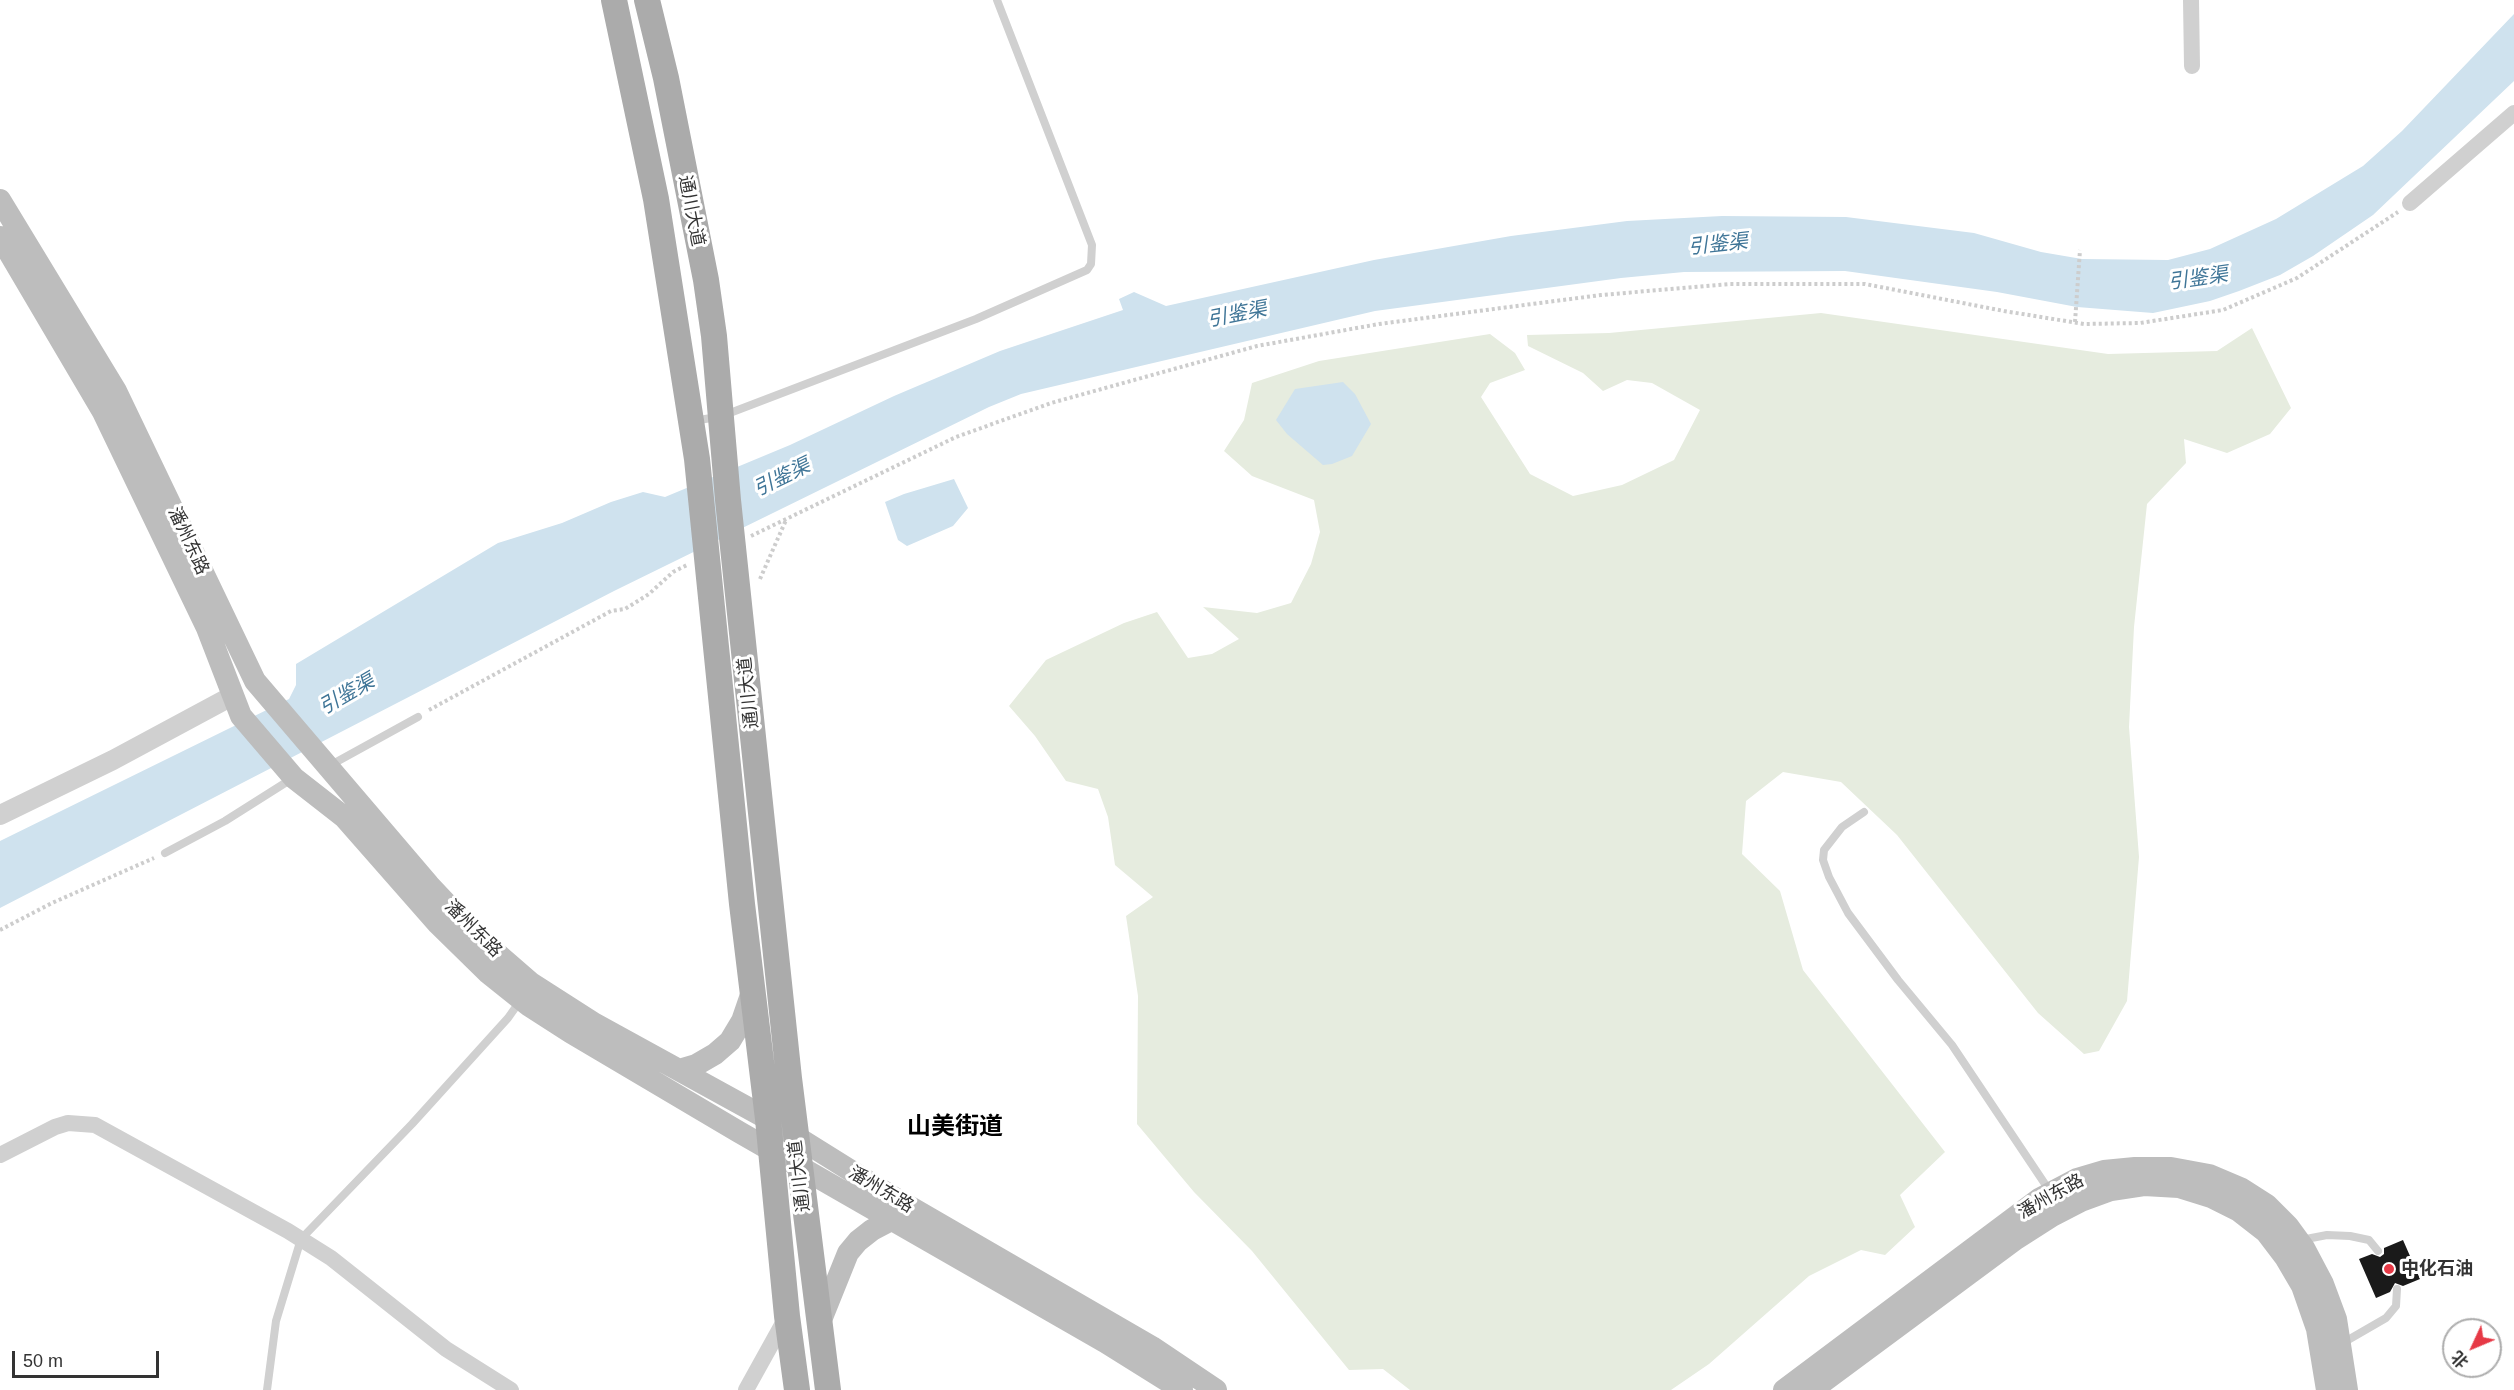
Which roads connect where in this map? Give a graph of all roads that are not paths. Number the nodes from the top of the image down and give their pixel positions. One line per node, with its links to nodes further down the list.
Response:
1 (614, 0): 11 (main road, 通川大道)
2 (647, 0): 10 (main road, 通川大道)
3 (997, 0): 10 (lane)
4 (2191, 0): 5 (street)
5 (2192, 66)
6 (2514, 113): 8 (street)
7 (0, 200): 14 (main road, 潘州东路)
8 (2410, 203)
9 (0, 237): 12 (main road, 潘州东路)
10 (722, 416): 11 (lane); 23 (main road, 通川大道)
11 (691, 422): 20 (main road, 通川大道)
12 (237, 706): 15 (main road, 潘州东路); 17 (street)
13 (418, 717): 14 (lane)
14 (321, 760): 19 (main road, 潘州东路)
15 (288, 772): 18 (lane); 19 (main road, 潘州东路)
16 (1864, 812): 27 (lane)
17 (0, 815)
18 (165, 853)
19 (526, 991): 21 (main road, 潘州东路); 24 (main road, 潘州东路); 29 (lane)
20 (753, 992): 21 (main road); 22 (main road, 通川大道)
21 (680, 1070): 22 (main road, 潘州东路)
22 (768, 1119): 23 (main road, 潘州东路); 24 (main road, 通川大道)
23 (796, 1138): 26 (main road, 通川大道); 42 (main road, 潘州东路)
24 (771, 1151): 26 (main road, 潘州东路); 33 (main road, 通川大道)
25 (0, 1155): 29 (street)
26 (799, 1167): 28 (main road, 潘州东路); 34 (main road, 通川大道)
27 (2057, 1202): 30 (main road, 潘州东路); 43 (main road, 潘州东路); 44 (main road, 潘州东路)
28 (893, 1219): 34 (main road); 41 (main road, 潘州东路)
29 (301, 1239): 38 (lane); 39 (street)
30 (2288, 1244): 31 (lane); 35 (main road, 潘州东路)
31 (2379, 1251)
32 (2397, 1289): 35 (lane)
33 (787, 1316): 37 (main road, 通川大道); 40 (street)
34 (819, 1327): 36 (main road, 通川大道)
35 (2330, 1346): 45 (main road, 潘州东路); 46 (main road, 潘州东路)
36 (828, 1383): 37 (main road)
37 (797, 1386)
38 (267, 1390)
39 (511, 1390)
40 (746, 1390)
41 (1182, 1390)
42 (1216, 1390)
43 (1784, 1390)
44 (1812, 1390)
45 (2327, 1390)
46 (2347, 1390)

